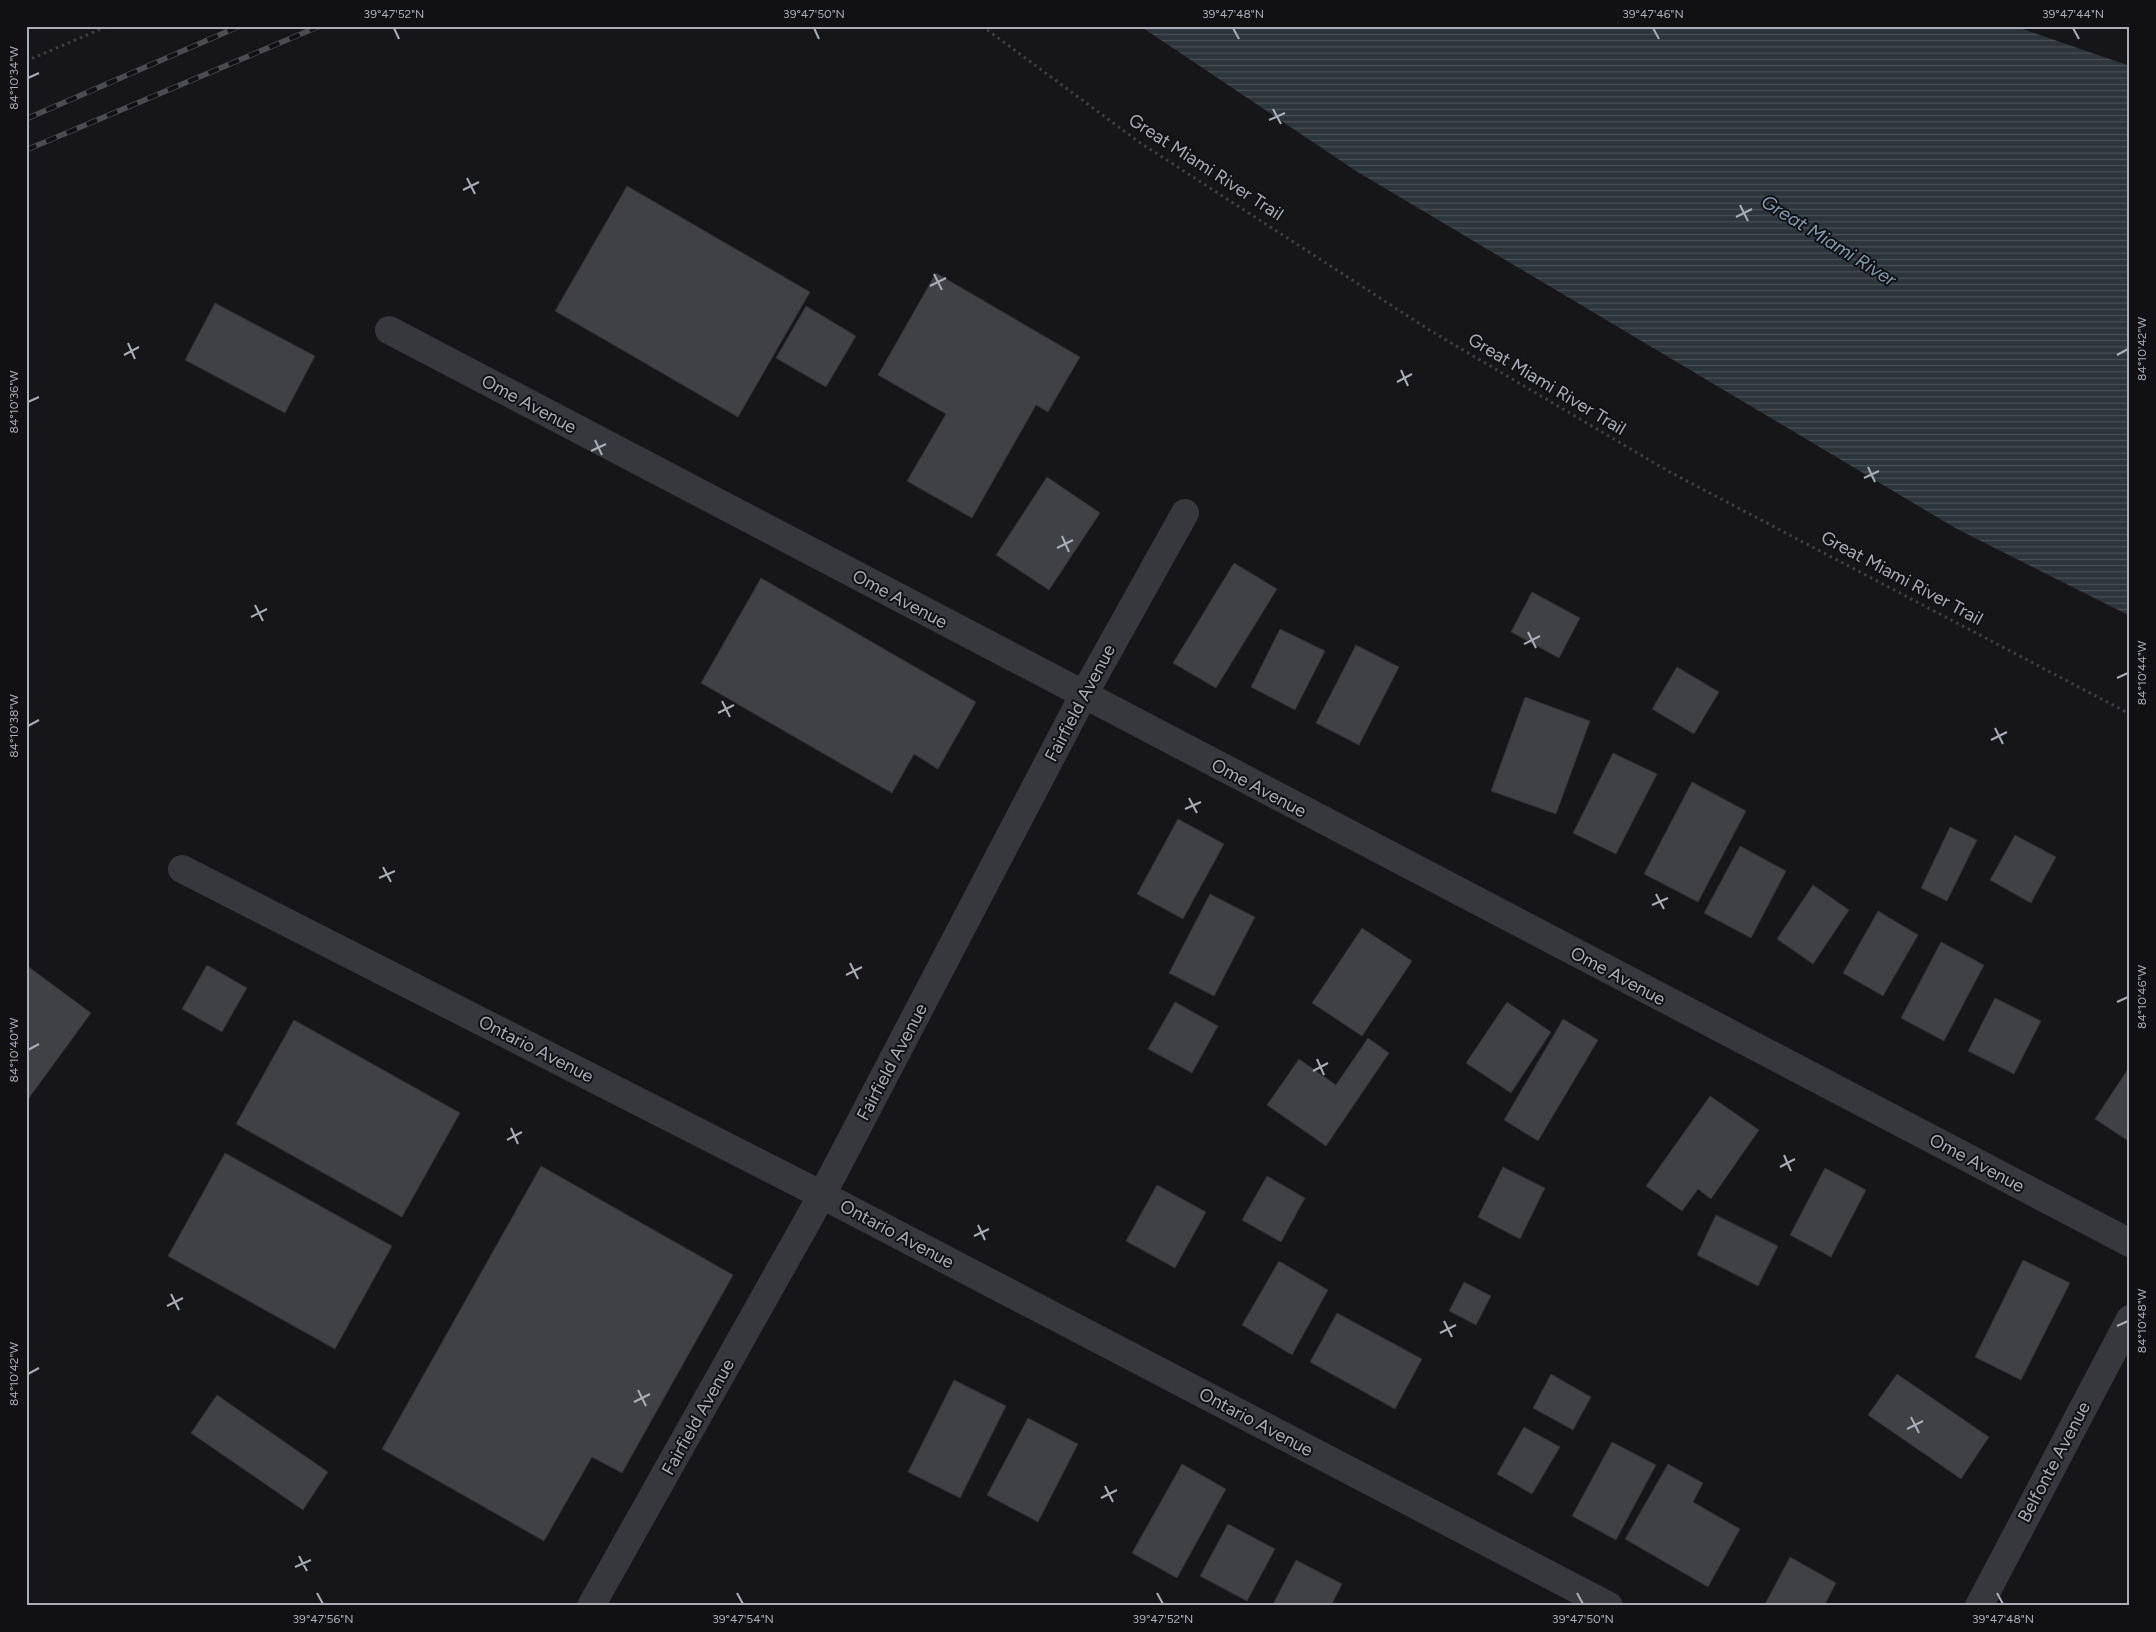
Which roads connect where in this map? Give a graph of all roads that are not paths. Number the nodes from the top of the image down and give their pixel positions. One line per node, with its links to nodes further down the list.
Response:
1 (389, 330): 3 (street, Ome Avenue)
2 (1185, 513): 3 (street, Fairfield Avenue)
3 (1083, 696): 5 (street, Fairfield Avenue); 6 (street, Ome Avenue)
4 (182, 869): 5 (street, Ontario Avenue)
5 (822, 1195): 8 (street, Fairfield Avenue); 9 (street, Ontario Avenue)
6 (2130, 1243)
7 (2130, 1319): 10 (street, Belfonte Avenue)
8 (591, 1606)
9 (1609, 1606)
10 (1979, 1606)

